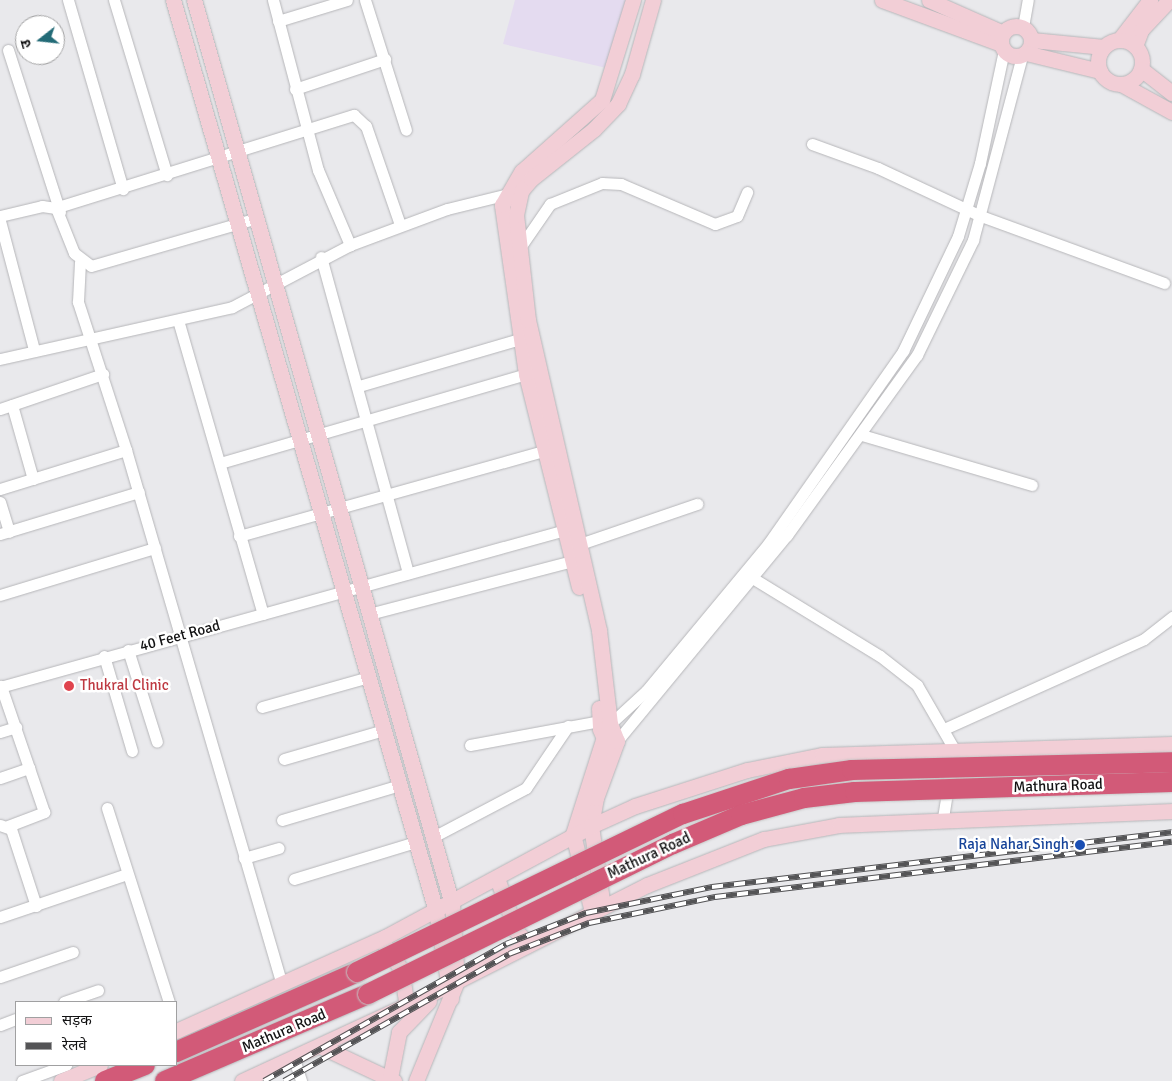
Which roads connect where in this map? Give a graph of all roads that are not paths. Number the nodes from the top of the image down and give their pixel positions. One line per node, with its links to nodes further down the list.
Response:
1 (68, 0): 35 (street)
2 (114, 0): 34 (street)
3 (173, 0): 33 (street)
4 (194, 0): 32 (street)
5 (273, 0): 15 (street)
6 (347, 0): 15 (street)
7 (366, 0): 22 (street)
8 (633, 0): 38 (street)
9 (652, 0): 36 (street)
10 (882, 0): 17 (street)
11 (929, 0): 17 (street)
12 (1028, 0): 18 (street)
13 (1150, 0): 16 (street)
14 (1169, 0): 19 (street)
15 (278, 21): 26 (street)
16 (1119, 40): 19 (street); 20 (street)
17 (1003, 42): 18 (street); 18 (street); 39 (street)
18 (1026, 44): 20 (street); 24 (street); 42 (street)
19 (1135, 46): 23 (street)
20 (1104, 47): 24 (street)
21 (8, 50): 40 (street)
22 (384, 59): 26 (street); 29 (street)
23 (1141, 70): 25 (street); 27 (street)
24 (1100, 71): 25 (street)
25 (1121, 84): 28 (street)
26 (295, 89): 30 (street)
27 (1172, 93)
28 (1172, 112)
29 (406, 130)
30 (307, 132): 32 (street); 46 (street); 47 (street)
31 (812, 144): 39 (street)
32 (239, 154): 33 (street); 43 (street)
33 (221, 159): 34 (street); 45 (street)
34 (167, 175): 35 (street)
35 (123, 188): 40 (street)
36 (521, 191): 38 (street); 48 (street)
37 (747, 192): 48 (street)
38 (504, 195): 46 (street); 56 (street)
39 (967, 209): 42 (street); 86 (street)
40 (59, 210): 41 (street); 50 (street)
41 (0, 216)
42 (981, 216): 52 (street); 66 (street)
43 (257, 218): 45 (street); 51 (street)
44 (0, 221): 57 (street)
45 (241, 223): 50 (street); 53 (street)
46 (400, 225): 47 (street)
47 (350, 245): 49 (street)
48 (519, 249): 80 (street)
49 (321, 257): 51 (street); 61 (street)
50 (80, 262): 55 (street)
51 (276, 282): 53 (street); 65 (street)
52 (1164, 283)
53 (261, 293): 54 (street); 67 (street)
54 (178, 320): 55 (street); 70 (street)
55 (89, 337): 57 (street); 59 (street)
56 (520, 339): 60 (street); 61 (street)
57 (34, 350): 58 (street)
58 (0, 359)
59 (103, 374): 62 (street); 68 (street)
60 (526, 374): 64 (street); 69 (street)
61 (359, 386): 64 (street)
62 (12, 405): 63 (street); 71 (street)
63 (0, 409)
64 (367, 418): 65 (street); 75 (street)
65 (318, 431): 67 (street); 78 (street)
66 (862, 435): 72 (street); 86 (street)
67 (302, 437): 70 (street); 79 (street)
68 (126, 450): 71 (street); 74 (street)
69 (543, 451): 75 (street); 80 (street)
70 (220, 463): 82 (street)
71 (33, 479): 73 (street)
72 (1032, 484)
73 (0, 489)
74 (139, 492): 81 (street); 83 (street)
75 (388, 494): 78 (street); 85 (street)
76 (0, 502): 81 (street)
77 (697, 504): 84 (street)
78 (340, 508): 79 (street); 87 (street)
79 (323, 514): 82 (street); 88 (street)
80 (570, 529): 84 (street); 85 (street, 40 Feet Road)
81 (4, 533)
82 (240, 536): 90 (street)
83 (155, 548): 89 (street); 93 (street)
84 (578, 555): 91 (street); 105 (street)
85 (408, 573): 87 (street, 40 Feet Road)
86 (748, 575): 102 (street); 105 (street); 105 (street)
87 (361, 585): 88 (street, 40 Feet Road); 91 (street)
88 (344, 591): 90 (street, 40 Feet Road); 96 (street)
89 (0, 595)
90 (263, 614): 93 (street, 40 Feet Road)
91 (369, 614): 124 (street)
92 (1172, 617): 102 (street)
93 (178, 636): 94 (street, 40 Feet Road); 127 (street)
94 (128, 650): 95 (street, 40 Feet Road); 106 (street)
95 (104, 656): 97 (street, 40 Feet Road); 110 (street)
96 (369, 677): 98 (street); 103 (street)
97 (1, 686): 101 (street)
98 (262, 707)
99 (594, 722): 100 (street)
100 (568, 726): 108 (street); 124 (street)
101 (16, 727): 104 (street); 113 (street)
102 (944, 728): 109 (street)
103 (384, 730): 111 (street); 116 (street)
104 (0, 732)
105 (610, 739): 122 (street); 123 (street)
106 (157, 742)
107 (1172, 744): 109 (street)
108 (470, 745)
109 (954, 749): 119 (street); 122 (street)
110 (132, 751)
111 (284, 759)
112 (1172, 762): 150 (highway, Mathura Road, bridge)
113 (29, 768): 114 (street); 121 (street)
114 (0, 778)
115 (1172, 782): 160 (highway, Mathura Road, bridge)
116 (400, 784): 120 (street); 125 (street)
117 (107, 808): 128 (street)
118 (1172, 811): 119 (street)
119 (943, 818): 133 (street)
120 (282, 820)
121 (4, 826): 132 (street)
122 (591, 826): 123 (street); 133 (street)
123 (573, 834): 129 (street); 133 (street)
124 (433, 837): 131 (street)
125 (416, 842): 130 (street); 134 (street)
126 (279, 848): 127 (street)
127 (244, 858): 140 (street)
128 (127, 874): 132 (street); 144 (street)
129 (497, 878): 131 (street); 137 (street)
130 (294, 880)
131 (452, 904): 134 (street); 141 (street)
132 (36, 906): 135 (street)
133 (598, 910): 137 (street)
134 (436, 911): 136 (street); 141 (street)
135 (0, 917)
136 (377, 940): 140 (street); 145 (street)
137 (529, 944): 141 (street)
138 (72, 952): 139 (street)
139 (0, 977)
140 (282, 985): 148 (street)
141 (451, 989): 145 (street); 152 (street); 156 (street)
142 (98, 990): 143 (street)
143 (67, 1001)
144 (169, 1001)
145 (406, 1005): 149 (street)
146 (15, 1019): 147 (street)
147 (0, 1025)
148 (178, 1028)
149 (320, 1046): 151 (street); 156 (street)
150 (178, 1051)
151 (294, 1059): 161 (street); 162 (street)
152 (424, 1060): 163 (street); 164 (street)
153 (63, 1066): 157 (street)
154 (98, 1066): 158 (street)
155 (142, 1066): 159 (highway)
156 (392, 1080)
157 (22, 1081)
158 (61, 1081)
159 (105, 1081)
160 (165, 1081)
161 (242, 1081)
162 (301, 1081)
163 (416, 1081)
164 (424, 1081)

